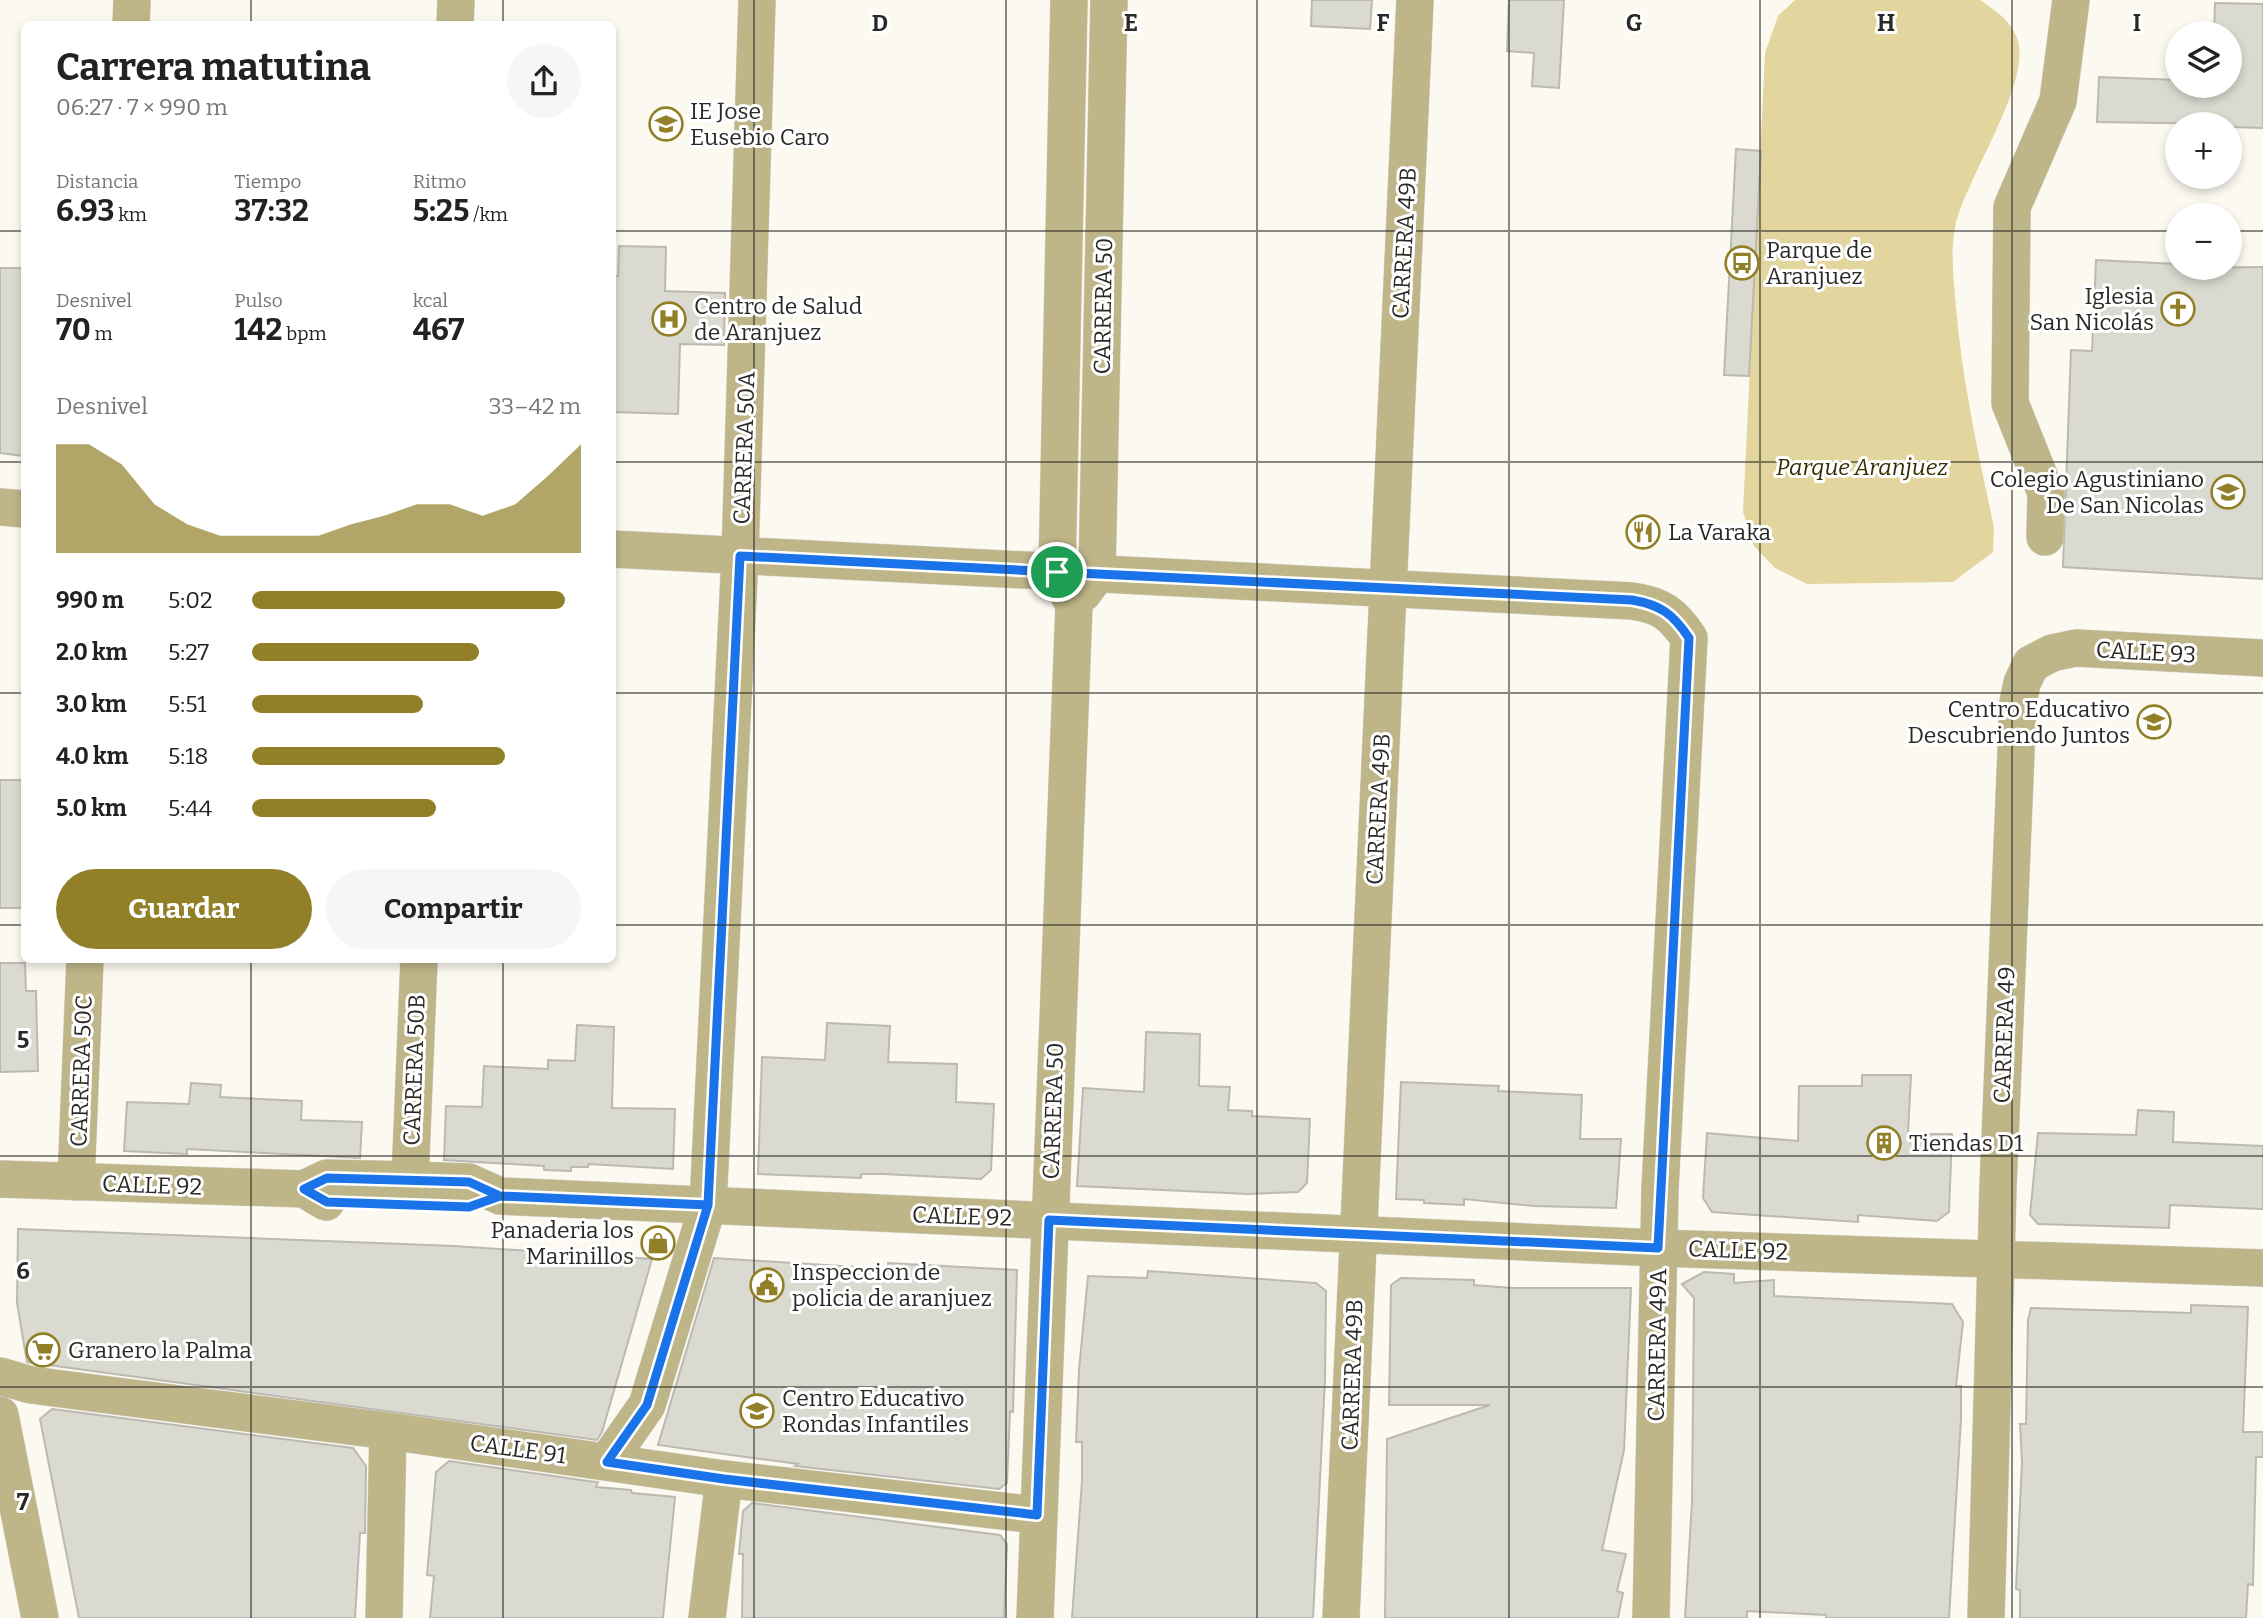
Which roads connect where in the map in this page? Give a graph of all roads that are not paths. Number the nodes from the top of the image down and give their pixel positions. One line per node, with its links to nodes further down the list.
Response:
1 (132, 0): 8 (street)
2 (456, 0): 9 (street)
3 (757, 0): 14 (street, CARRERA 50A)
4 (1069, 0): 15 (street, CARRERA 50)
5 (1109, 0): 16 (street, CARRERA 50)
6 (1415, 0): 17 (street, CARRERA 49B)
7 (2071, 0): 12 (street)
8 (131, 21)
9 (455, 21)
10 (0, 507): 11 (street)
11 (21, 509)
12 (2045, 537)
13 (616, 549): 14 (street)
14 (740, 556): 15 (street); 28 (street, CARRERA 50A)
15 (1057, 572): 16 (street); 18 (street, CARRERA 50)
16 (1097, 574): 17 (street); 18 (street)
17 (1388, 589): 30 (street, CARRERA 49B); 31 (street, CARRERA 49A)
18 (1074, 605): 29 (street, CARRERA 50)
19 (2263, 658): 20 (street, CALLE 93)
20 (2031, 664): 32 (street, CARRERA 49)
21 (85, 963): 25 (street, CARRERA 50C)
22 (419, 963): 24 (street, CARRERA 50B)
23 (0, 1179): 25 (street, CALLE 92)
24 (410, 1180): 26 (street, CALLE 92); 27 (street, CALLE 92)
25 (76, 1182): 26 (street, CALLE 92)
26 (304, 1189): 27 (street, CALLE 92)
27 (500, 1196): 28 (street, CALLE 92)
28 (708, 1205): 29 (street, CALLE 92); 37 (street, CARRERA 50A)
29 (1049, 1220): 30 (street, CALLE 92); 39 (street, CARRERA 50)
30 (1358, 1233): 31 (street, CALLE 92); 44 (street, CARRERA 49B)
31 (1658, 1248): 32 (street, CALLE 92); 45 (street, CARRERA 49A)
32 (1998, 1258): 33 (street, CALLE 92); 46 (street, CARRERA 49)
33 (2263, 1268)
34 (0, 1376): 36 (street, CALLE 91)
35 (0, 1415): 40 (street)
36 (388, 1431): 37 (street, CALLE 91); 41 (street)
37 (607, 1462): 38 (street, CALLE 91)
38 (724, 1479): 39 (street, CALLE 91); 42 (street)
39 (1037, 1515): 43 (street, CARRERA 50)
40 (40, 1618)
41 (384, 1618)
42 (707, 1618)
43 (1035, 1618)
44 (1341, 1618)
45 (1651, 1618)
46 (1986, 1618)

